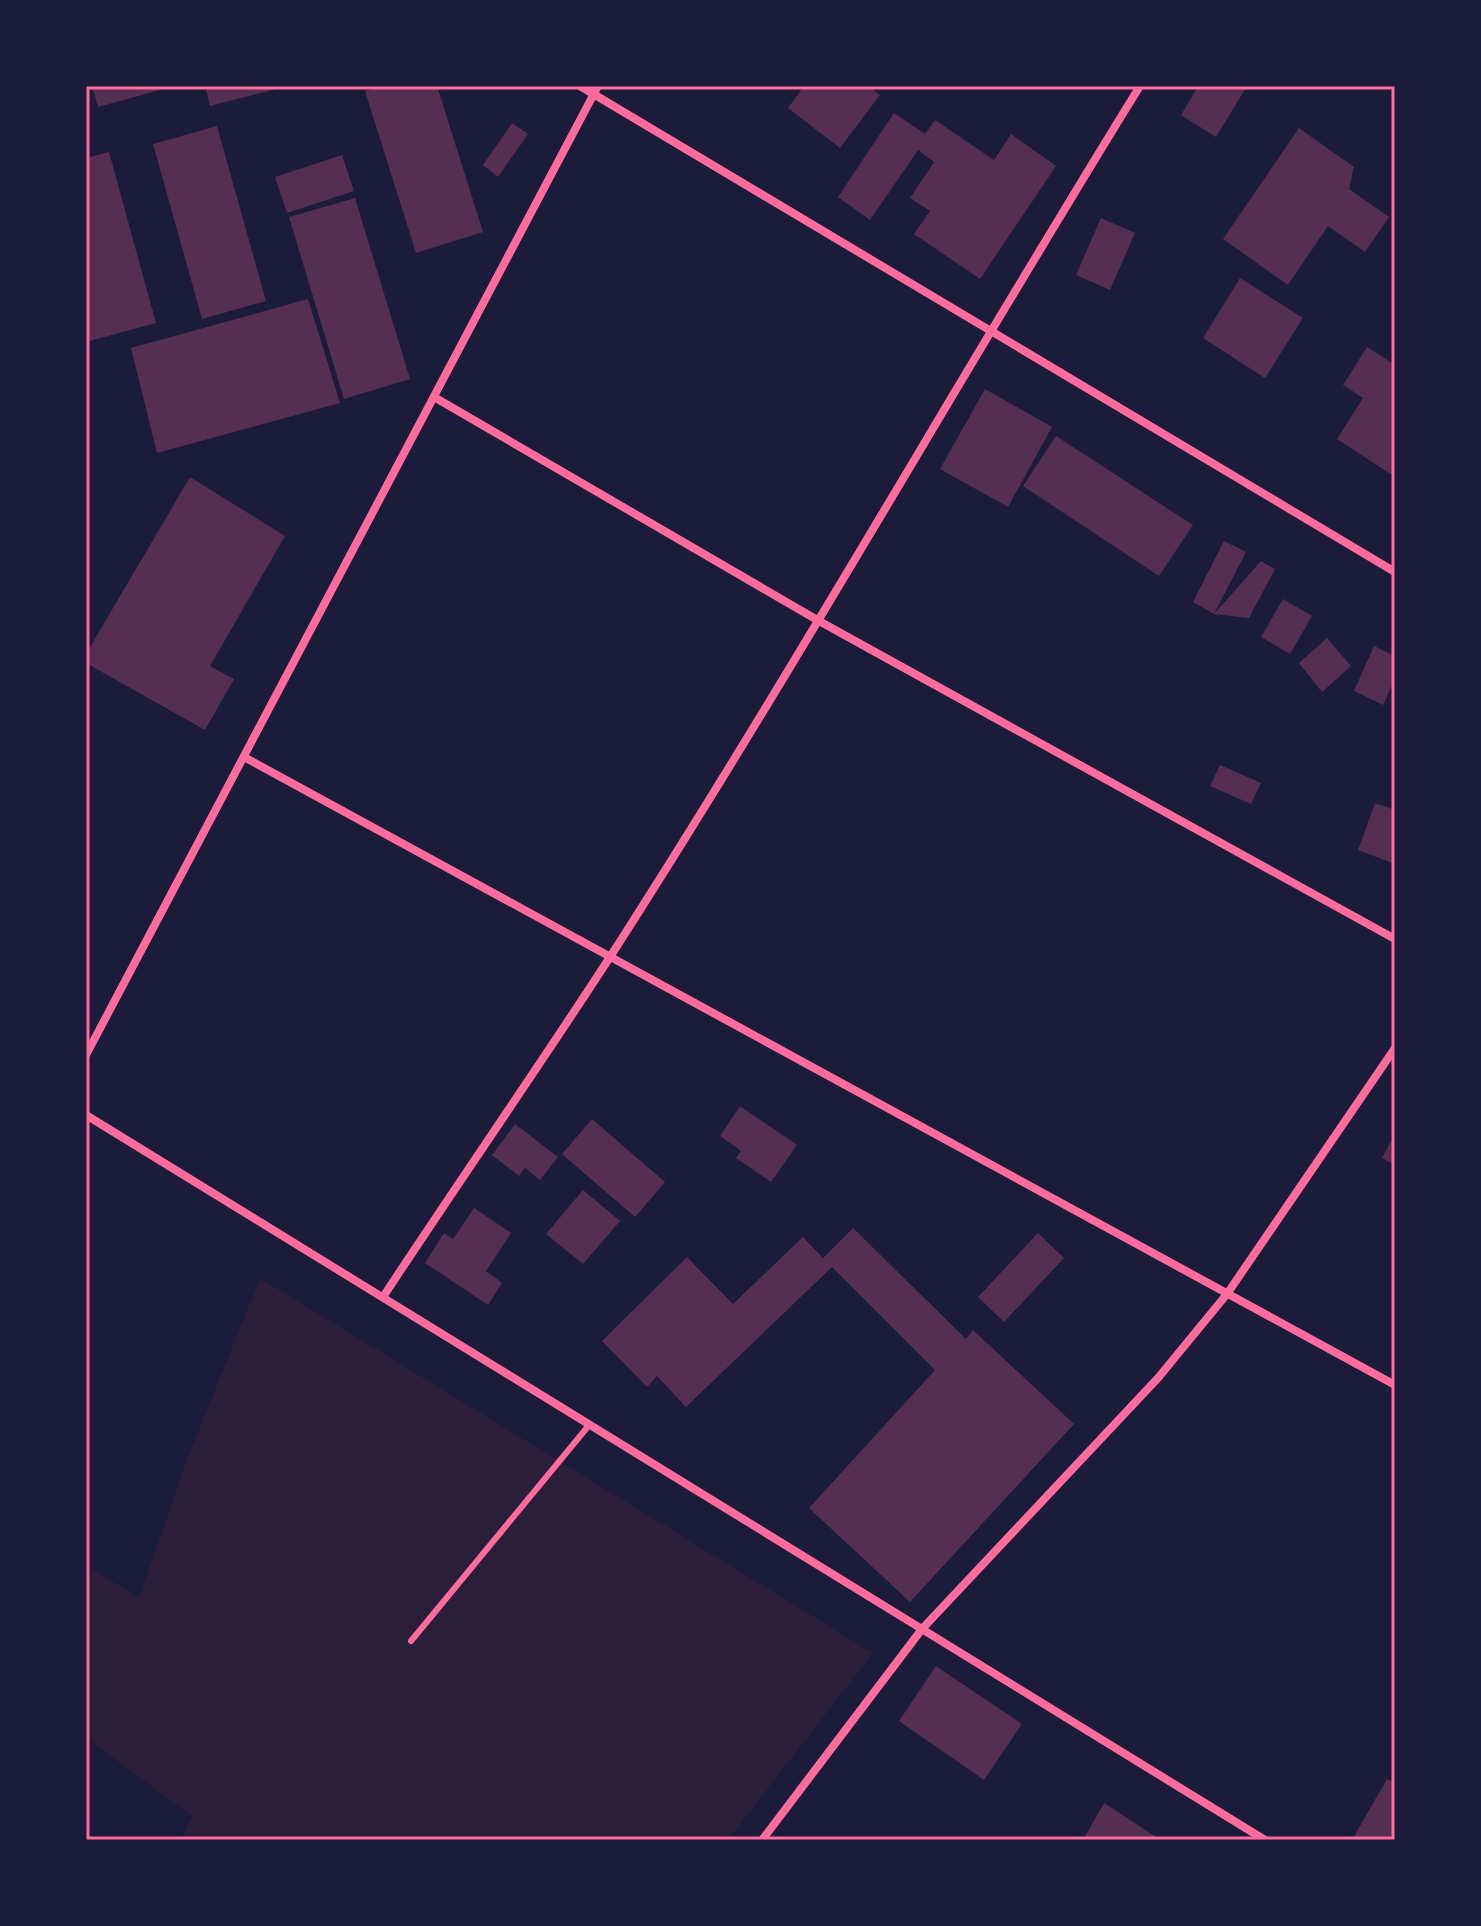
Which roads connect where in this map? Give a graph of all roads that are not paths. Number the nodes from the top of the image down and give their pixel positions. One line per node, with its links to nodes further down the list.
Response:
1 (580, 86): 3 (street)
2 (1140, 86): 4 (street)
3 (595, 90): 4 (street); 5 (street)
4 (988, 332): 6 (street); 7 (street)
5 (434, 397): 7 (street); 8 (street)
6 (1395, 572)
7 (819, 621): 9 (street); 10 (street)
8 (244, 757): 10 (street); 12 (street)
9 (1395, 939)
10 (610, 957): 14 (street); 15 (street)
11 (1395, 1048): 14 (street)
12 (86, 1055)
13 (86, 1115): 15 (street)
14 (1227, 1294): 16 (street); 18 (street)
15 (383, 1297): 17 (street)
16 (1395, 1385)
17 (590, 1424): 18 (street); 19 (lane)
18 (922, 1629): 20 (street); 21 (street)
19 (411, 1641)
20 (762, 1840)
21 (1265, 1840)

